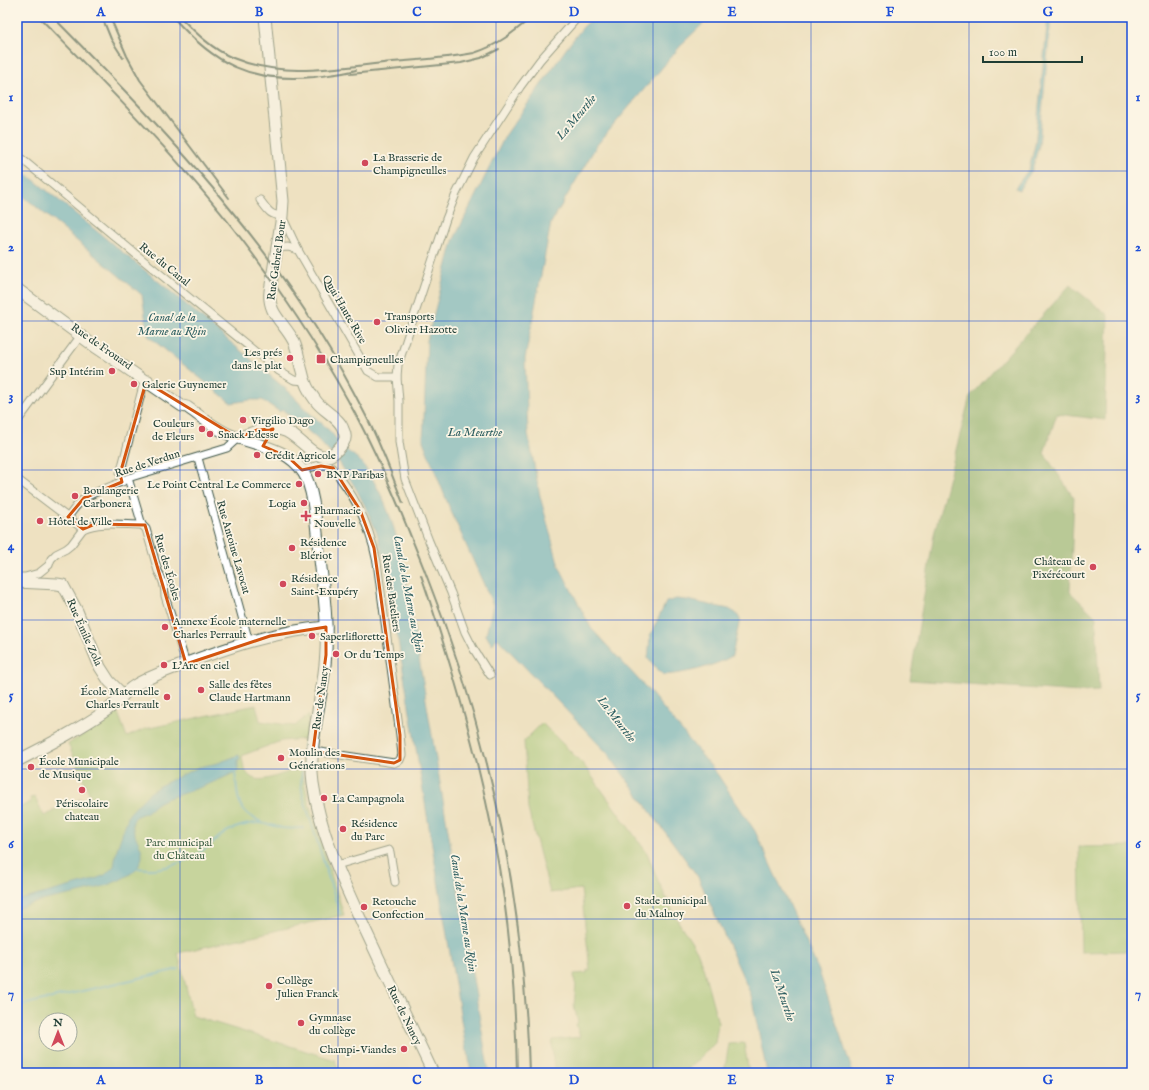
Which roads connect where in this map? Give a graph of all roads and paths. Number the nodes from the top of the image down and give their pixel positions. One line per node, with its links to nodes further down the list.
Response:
1 (265, 17): 5 (main road, Rue Gabriel Bour)
2 (578, 17): 11 (street)
3 (17, 155): 13 (street, Rue du Canal)
4 (260, 200): 5 (street)
5 (282, 216): 6 (street, Quai Haute Rive); 7 (main road, Rue Gabriel Bour)
6 (294, 242): 7 (street); 8 (street, Quai Haute Rive)
7 (278, 245): 8 (street); 13 (main road, Rue Gabriel Bour)
8 (298, 250): 11 (street, Quai Haute Rive)
9 (17, 286): 10 (main road, Rue de Frouard)
10 (82, 334): 12 (main road, Rue de Frouard); 14 (street)
11 (397, 377): 30 (street)
12 (148, 380): 16 (main road, Rue de Frouard); 21 (street, Rue des Écoles)
13 (305, 381): 15 (main road, Rue Gabriel Bour)
14 (17, 422)
15 (273, 429): 16 (main road, Rue Gabriel Bour); 17 (main road)
16 (238, 438): 17 (main road, Rue de Nancy); 18 (street, Rue de Verdun)
17 (263, 446): 19 (main road, Rue de Nancy)
18 (198, 458): 21 (street, Rue de Verdun); 28 (street, Rue Antoine Lavocat)
19 (302, 470): 27 (main road, Rue de Nancy); 32 (street, Rue des Bateliers)
20 (17, 479): 22 (street)
21 (125, 480): 22 (street, Rue de Verdun); 23 (street, Rue des Écoles)
22 (68, 517): 24 (street)
23 (142, 525): 24 (street); 29 (street, Rue des Écoles)
24 (83, 529): 25 (street)
25 (17, 577)
26 (17, 582): 31 (main road, Rue Émile Zola)
27 (326, 627): 28 (main road); 32 (main road, Rue de Nancy)
28 (249, 642): 29 (main road)
29 (186, 664): 31 (main road)
30 (490, 675)
31 (123, 695): 33 (main road)
32 (313, 751): 34 (main road, Rue de Nancy)
33 (17, 761)
34 (337, 865): 35 (street); 36 (main road, Rue de Nancy)
35 (395, 882)
36 (433, 1073)

